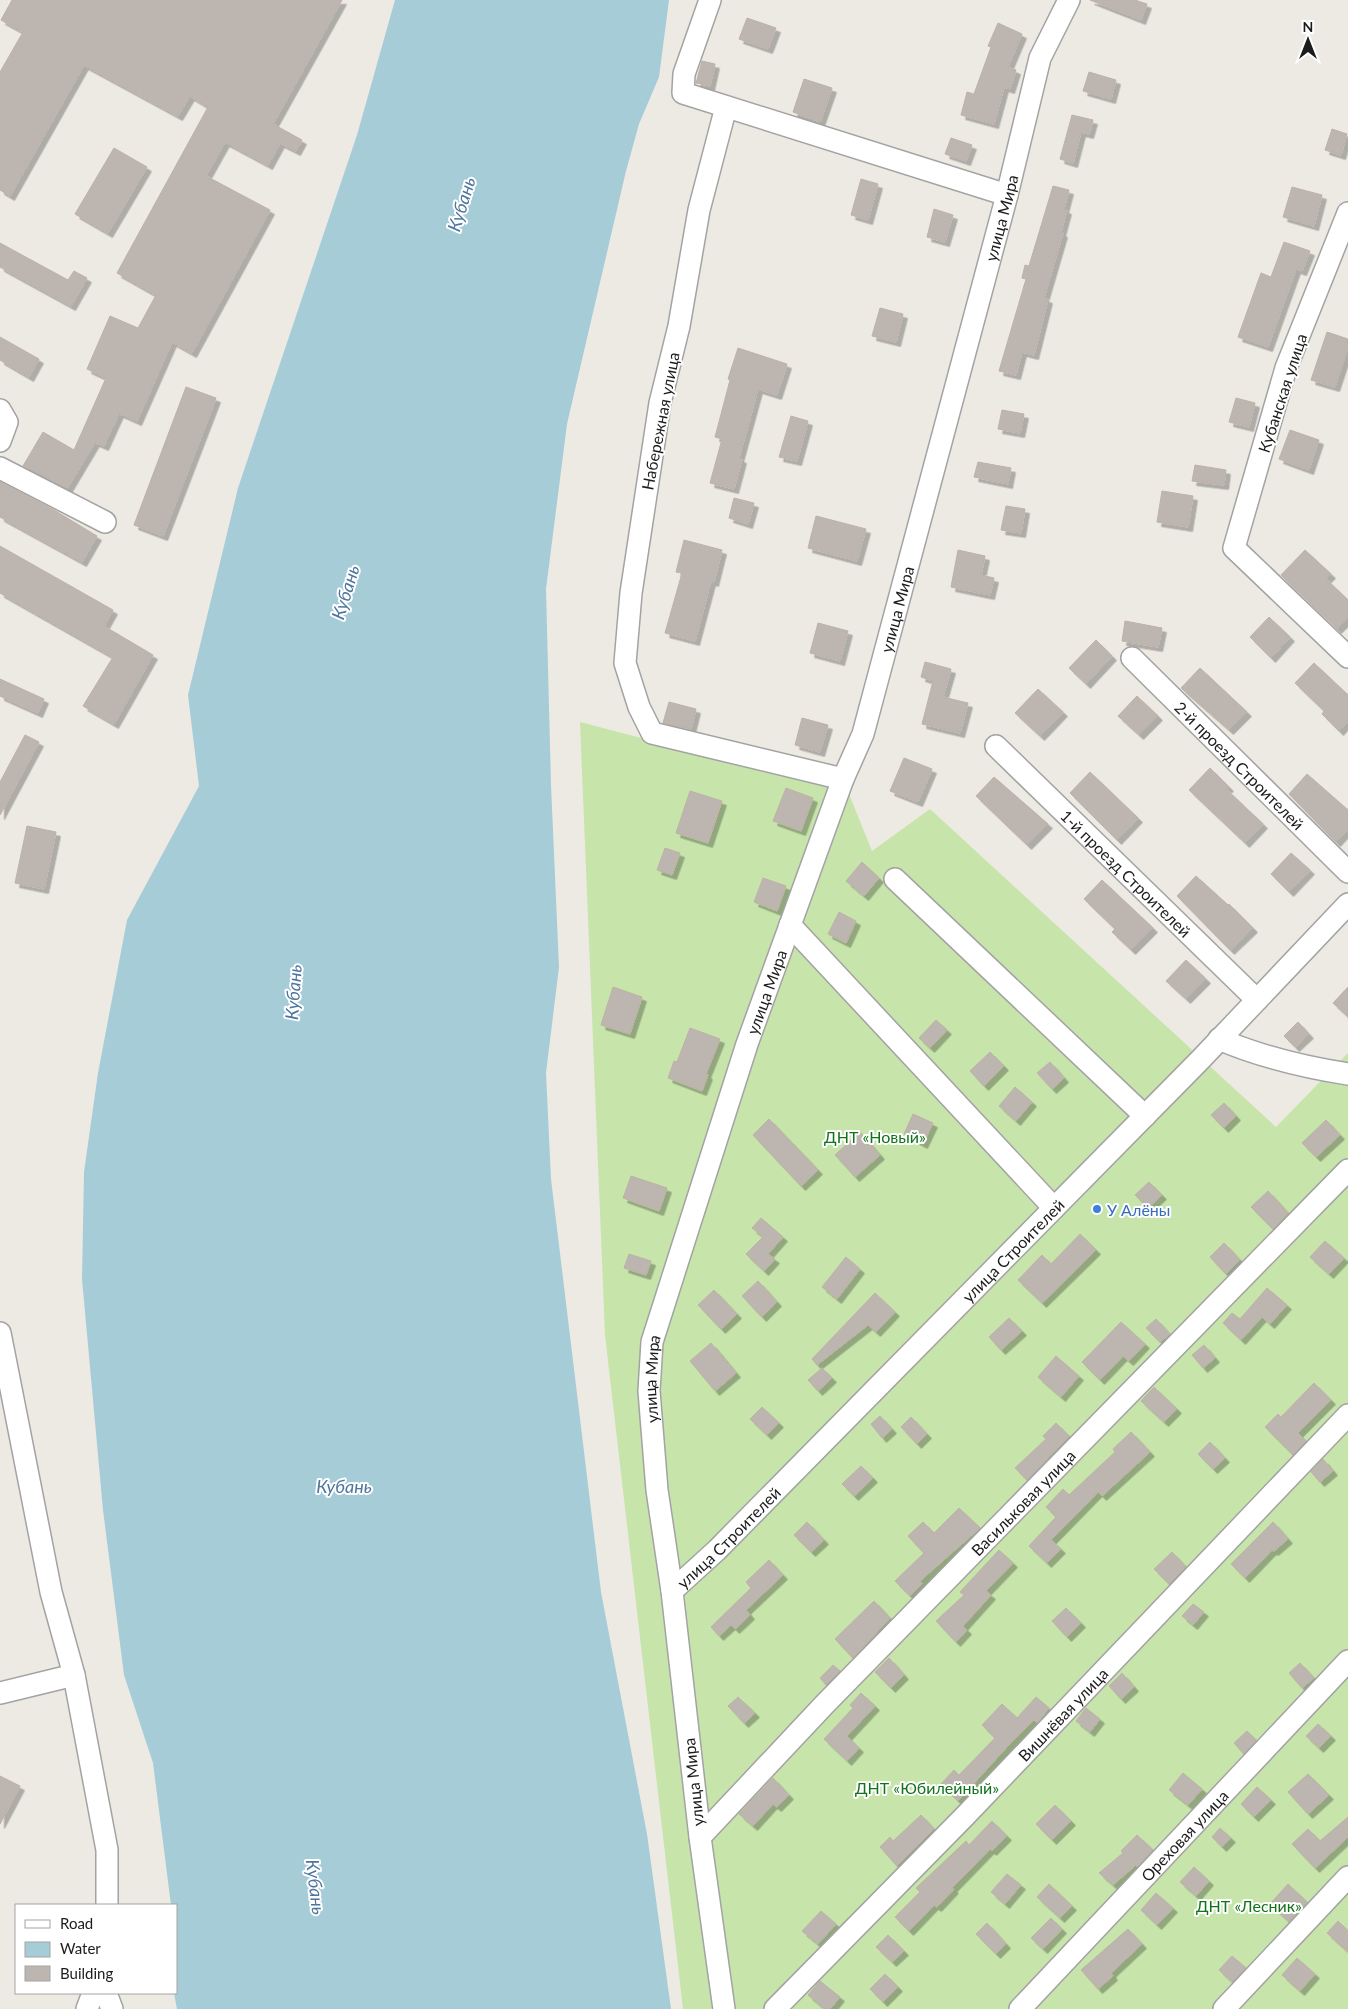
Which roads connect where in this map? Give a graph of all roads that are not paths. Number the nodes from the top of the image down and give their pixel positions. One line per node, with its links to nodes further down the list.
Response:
1 (710, 0): 3 (street)
2 (1069, 0): 4 (street, улица Мира)
3 (726, 107): 4 (street); 13 (street, Набережная улица)
4 (1007, 195): 13 (street, улица Мира)
5 (1348, 213): 10 (street, Кубанская улица)
6 (0, 410): 7 (street)
7 (0, 441)
8 (0, 468): 9 (street)
9 (105, 522)
10 (1348, 657)
11 (1132, 658): 14 (street, 2-й проезд Строителей)
12 (996, 746): 18 (street, 1-й проезд Строителей)
13 (843, 779): 17 (street, улица Мира)
14 (1348, 872)
15 (894, 879): 21 (street)
16 (1348, 904): 18 (street, улица Строителей)
17 (790, 925): 23 (street); 26 (street, улица Мира)
18 (1257, 1000): 19 (street, улица Строителей)
19 (1219, 1039): 20 (street); 21 (street, улица Строителей)
20 (1348, 1074)
21 (1145, 1116): 23 (street, улица Строителей)
22 (1348, 1170): 30 (street, Васильковая улица)
23 (1054, 1208): 26 (street, улица Строителей)
24 (0, 1333): 28 (street)
25 (1348, 1415): 38 (street, Вишнёвая улица)
26 (672, 1591): 30 (street, улица Мира)
27 (1348, 1661): 39 (street, Ореховая улица)
28 (74, 1674): 29 (street); 32 (street)
29 (0, 1693)
30 (700, 1837): 37 (street, улица Мира)
31 (1348, 1877): 40 (street)
32 (107, 1904)
33 (93, 1994): 35 (street)
34 (106, 1994): 36 (street)
35 (87, 2009)
36 (112, 2009)
37 (724, 2009)
38 (775, 2009)
39 (1020, 2009)
40 (1224, 2009)

